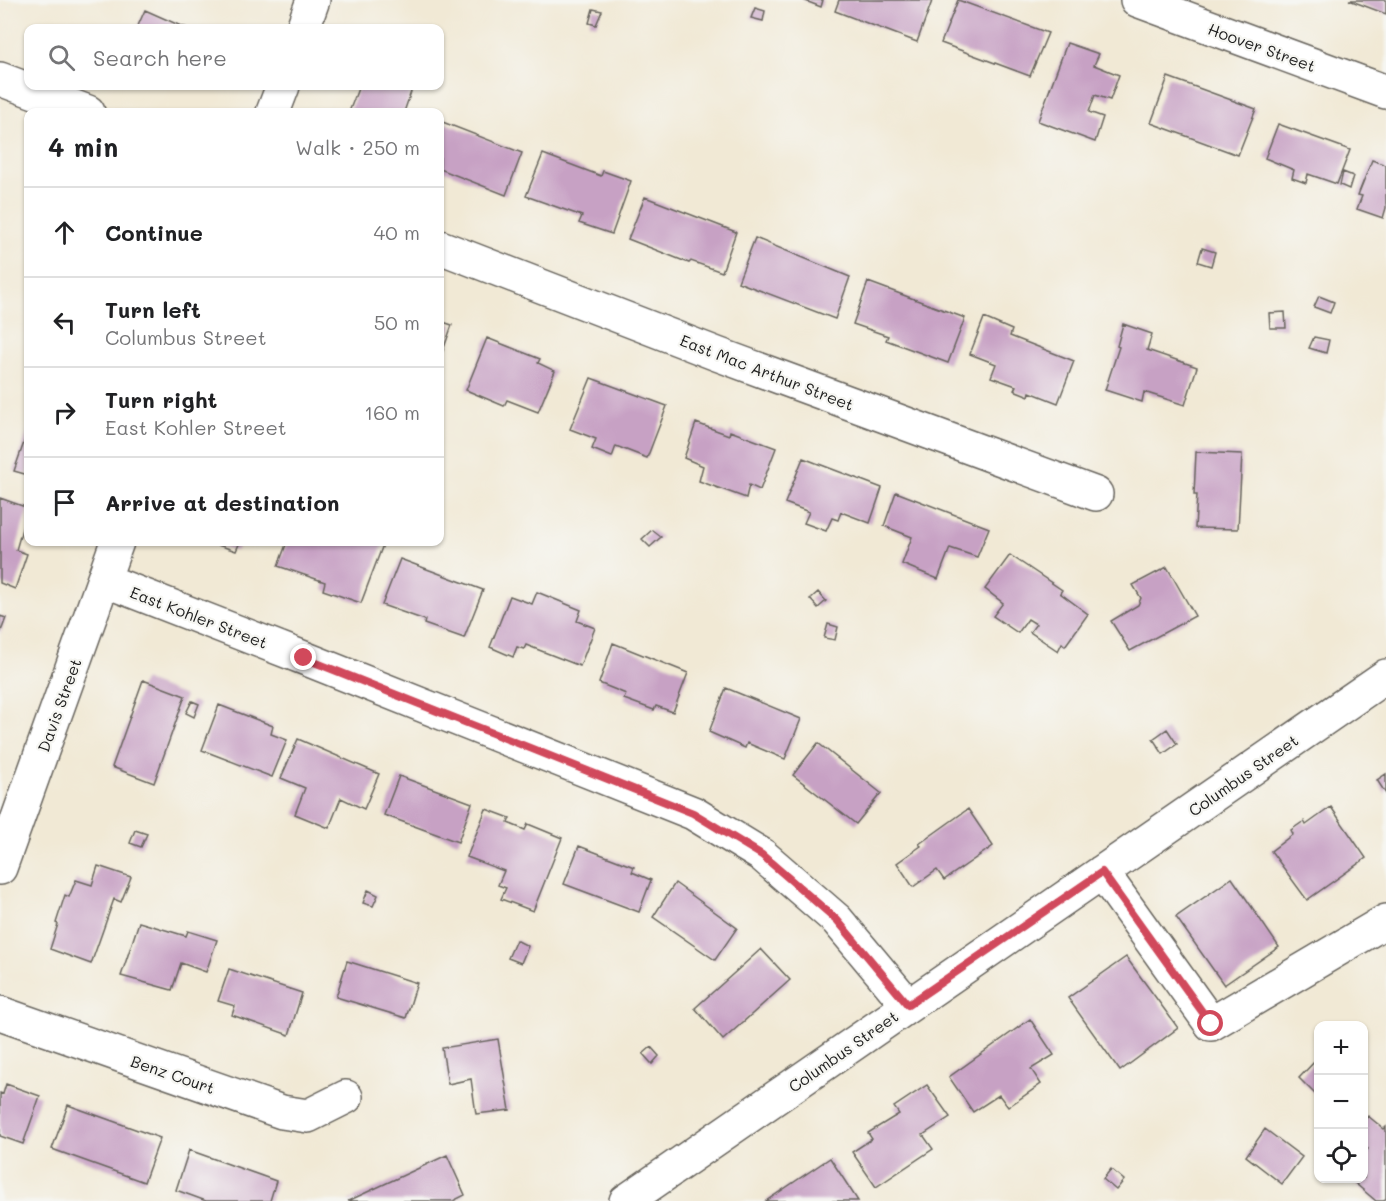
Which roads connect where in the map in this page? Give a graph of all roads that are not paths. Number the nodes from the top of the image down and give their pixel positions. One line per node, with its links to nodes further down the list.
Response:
1 (313, 0): 3 (street)
2 (1137, 0): 8 (street, Hoover Street)
3 (304, 24)
4 (0, 79): 5 (street)
5 (24, 88)
6 (29, 90): 9 (street)
7 (281, 90): 10 (street)
8 (1386, 92)
9 (77, 108)
10 (275, 108)
11 (444, 249): 12 (street, East Mac Arthur Street)
12 (1096, 494)
13 (116, 546): 14 (street, Davis Street)
14 (104, 580): 16 (street, Davis Street); 19 (street, East Kohler Street)
15 (1386, 676): 17 (street, Columbus Street)
16 (0, 868)
17 (1102, 872): 18 (street); 19 (street, Columbus Street)
18 (1386, 921)
19 (908, 1005): 22 (street, Columbus Street)
20 (0, 1013): 21 (street, Benz Court)
21 (346, 1097)
22 (626, 1201)

